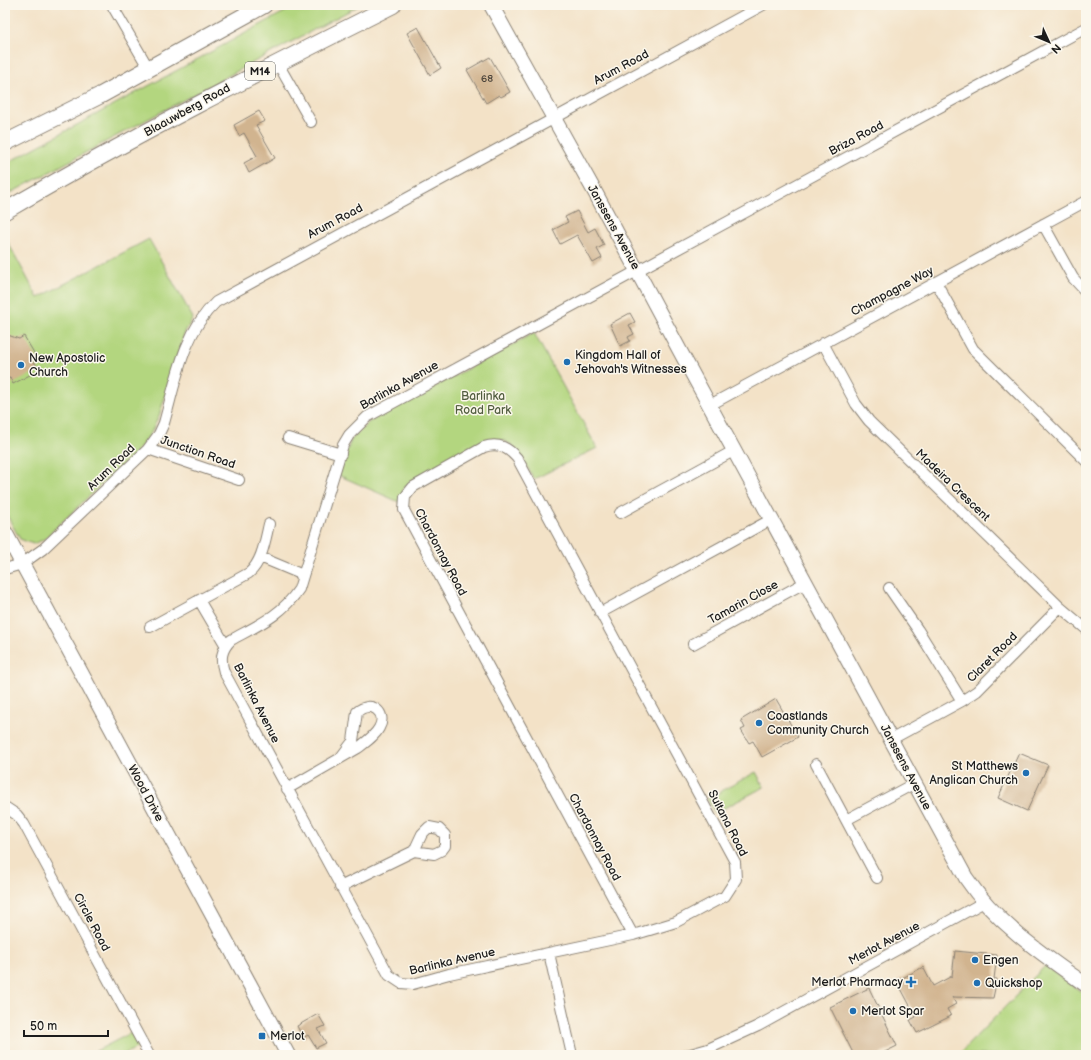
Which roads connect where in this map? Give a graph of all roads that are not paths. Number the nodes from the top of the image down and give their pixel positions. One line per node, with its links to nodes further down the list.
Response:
1 (264, 5): 8 (main road)
2 (393, 5): 7 (main road, Blaauwberg Road / M14)
3 (491, 5): 9 (street, Janssens Avenue)
4 (763, 5): 9 (street, Arum Road)
5 (113, 7): 8 (street)
6 (1086, 28): 15 (street, Briza Road)
7 (277, 62): 10 (street); 13 (main road, Blaauwberg Road / M14)
8 (149, 69): 11 (main road)
9 (555, 117): 15 (street, Janssens Avenue); 21 (street, Arum Road)
10 (311, 122)
11 (5, 143)
12 (1086, 201): 14 (street, Champagne Way)
13 (5, 211)
14 (1043, 224): 16 (street, Champagne Way); 17 (street)
15 (638, 270): 19 (street, Janssens Avenue); 23 (street, Barlinka Avenue)
16 (936, 282): 18 (street, Champagne Way); 24 (street)
17 (1086, 292)
18 (823, 343): 19 (street, Champagne Way); 37 (street, Madeira Crescent)
19 (710, 405): 22 (street, Janssens Avenue)
20 (288, 438): 23 (street)
21 (148, 449): 25 (street, Junction Road); 31 (street, Arum Road)
22 (735, 450): 26 (street); 27 (street, Janssens Avenue)
23 (341, 454): 33 (street, Barlinka Avenue)
24 (1086, 461)
25 (239, 480)
26 (620, 513)
27 (772, 520): 34 (street, Janssens Avenue); 38 (street)
28 (269, 524): 30 (street)
29 (5, 532): 31 (street, Wood Drive)
30 (260, 557): 33 (street); 36 (street)
31 (22, 564): 32 (street); 59 (street, Wood Drive)
32 (5, 569)
33 (303, 574): 42 (street, Barlinka Avenue)
34 (806, 582): 41 (street, Tamarin Close); 44 (street, Janssens Avenue)
35 (889, 588): 43 (street)
36 (199, 600): 39 (street); 42 (street)
37 (1060, 607): 40 (street, Madeira Crescent); 43 (street, Claret Road)
38 (600, 613): 55 (street, Sultana Road); 55 (street, Chardonnay Road)
39 (150, 627)
40 (1086, 629)
41 (693, 644)
42 (226, 646): 48 (street, Barlinka Avenue)
43 (962, 701): 44 (street, Claret Road)
44 (892, 739): 47 (street, Janssens Avenue)
45 (341, 757): 45 (street); 48 (street)
46 (816, 764): 50 (street)
47 (915, 783): 50 (street); 54 (street, Janssens Avenue)
48 (287, 788): 53 (street, Barlinka Avenue)
49 (5, 807): 58 (street, Circle Road)
50 (846, 820): 52 (street)
51 (414, 851): 53 (street)
52 (877, 878)
53 (340, 887): 56 (street, Barlinka Avenue)
54 (984, 902): 57 (street, Janssens Avenue); 61 (street, Merlot Avenue)
55 (633, 935): 56 (street, Sultana Road)
56 (549, 953): 60 (street)
57 (1086, 985)
58 (150, 1055)
59 (288, 1055)
60 (572, 1055)
61 (687, 1055)

